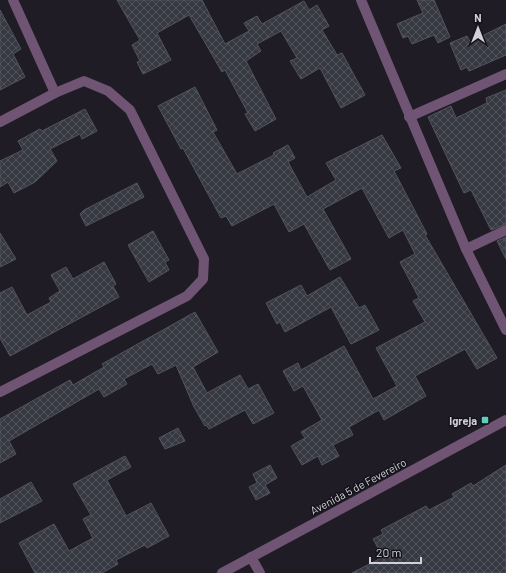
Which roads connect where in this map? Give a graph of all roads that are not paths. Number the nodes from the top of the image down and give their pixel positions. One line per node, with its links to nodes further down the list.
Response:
1 (13, 0): 4 (street)
2 (361, 0): 5 (street)
3 (506, 74): 5 (street)
4 (55, 93): 6 (street); 10 (street)
5 (409, 117): 8 (street)
6 (0, 122)
7 (506, 230): 8 (street)
8 (466, 249): 9 (street)
9 (506, 330)
10 (0, 392)
11 (506, 420): 12 (street, Avenida 5 de Fevereiro)
12 (251, 557): 13 (street, Avenida 5 de Fevereiro); 14 (street)
13 (222, 573)
14 (260, 573)

